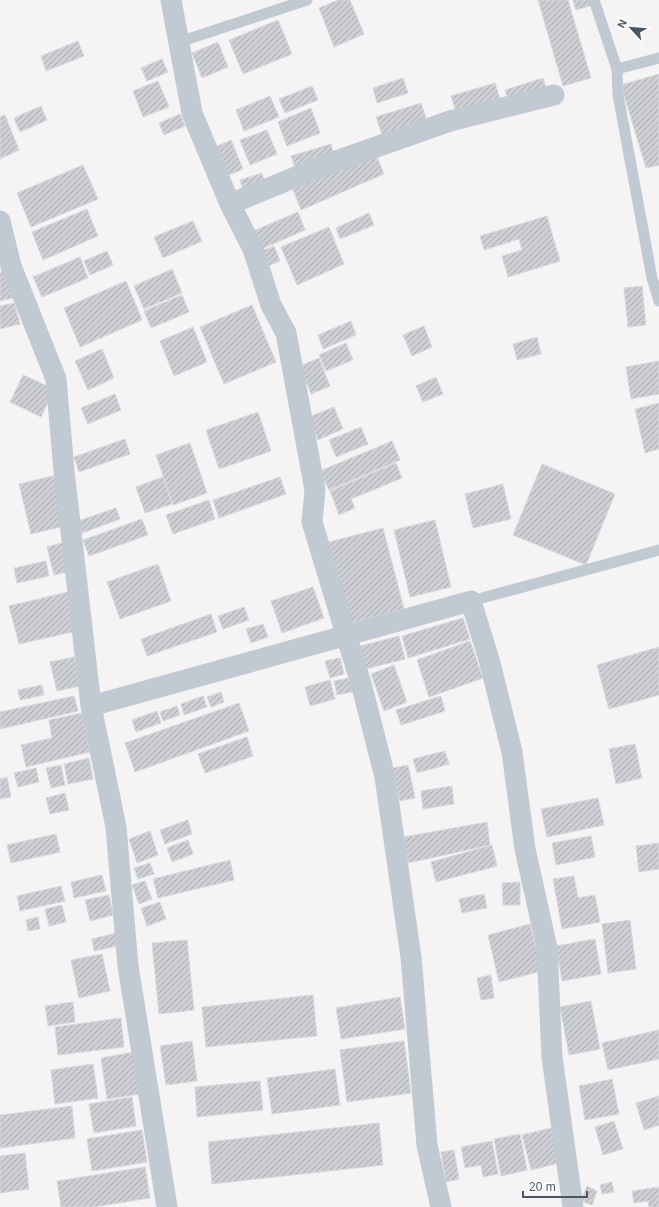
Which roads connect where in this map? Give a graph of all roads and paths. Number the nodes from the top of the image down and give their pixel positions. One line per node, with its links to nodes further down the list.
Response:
1 (171, 0): 4 (street)
2 (307, 0): 4 (lane)
3 (594, 0): 6 (lane)
4 (179, 42): 8 (street)
5 (659, 58): 6 (lane)
6 (617, 69): 10 (lane)
7 (554, 95): 8 (street)
8 (230, 204): 13 (street)
9 (0, 221): 14 (street)
10 (659, 301)
11 (659, 550): 12 (lane)
12 (471, 601): 13 (street); 17 (street)
13 (346, 634): 14 (street); 16 (street)
14 (91, 706): 15 (street)
15 (167, 1207)
16 (441, 1207)
17 (574, 1207)

